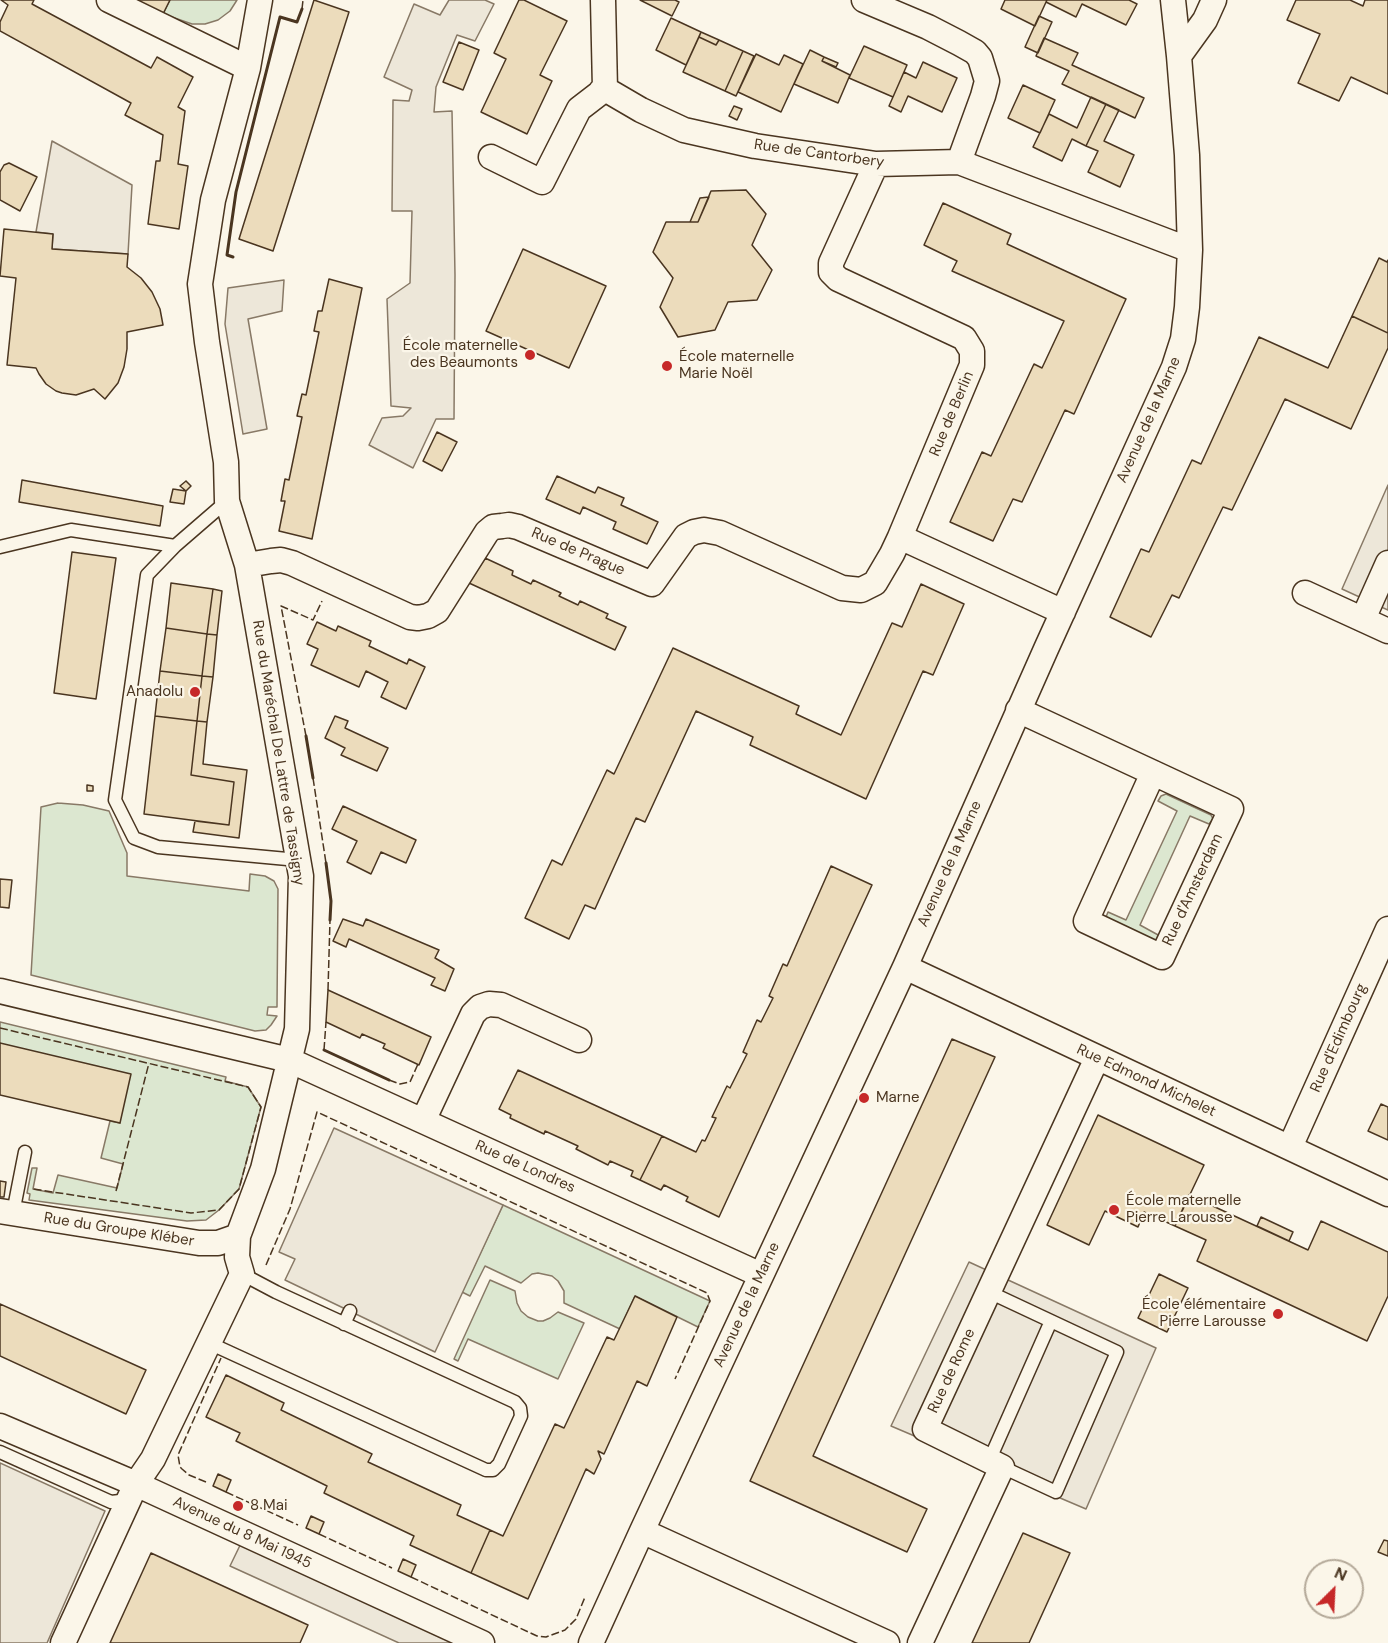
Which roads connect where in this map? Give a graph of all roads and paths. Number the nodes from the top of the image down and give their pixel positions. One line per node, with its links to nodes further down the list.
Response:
1 (109, 0): 8 (street)
2 (260, 0): 8 (street, Rue du Maréchal De Lattre de Tassigny)
3 (603, 0): 9 (street)
4 (864, 0): 11 (street)
5 (1173, 0): 7 (street, Avenue de la Marne)
6 (1214, 0): 7 (street)
7 (1179, 56): 13 (street, Avenue de la Marne)
8 (248, 68): 14 (street, Rue du Maréchal De Lattre de Tassigny)
9 (603, 90): 10 (street); 12 (street, Rue de Cantorbery)
10 (491, 157)
11 (959, 162): 12 (street, Rue de Cantorbery); 13 (street, Rue de Cantorbery)
12 (876, 164): 15 (street, Rue de Berlin)
13 (1190, 250): 21 (street, Avenue de la Marne)
14 (227, 501): 17 (lane); 19 (street, Rue du Maréchal De Lattre de Tassigny)
15 (900, 537): 19 (street, Rue de Prague); 21 (street)
16 (0, 546): 17 (lane)
17 (175, 546): 26 (lane)
18 (1388, 563): 22 (street)
19 (248, 565): 26 (street, Rue du Maréchal De Lattre de Tassigny)
20 (1305, 593): 22 (street)
21 (1063, 612): 24 (street, Avenue de la Marne)
22 (1363, 619): 23 (street)
23 (1388, 631)
24 (1018, 710): 25 (street, Rue d'Amsterdam); 28 (street, Avenue de la Marne)
25 (1153, 773): 25 (street, Rue d'Amsterdam)
26 (298, 861): 32 (street, Rue du Maréchal De Lattre de Tassigny)
27 (1388, 929): 34 (street, Rue d'Edimbourg)
28 (905, 967): 31 (street, Rue Edmond Michelet); 40 (street, Avenue de la Marne)
29 (0, 991): 32 (street, Rue de Londres)
30 (579, 1040): 33 (street)
31 (1097, 1058): 34 (street, Rue Edmond Michelet); 41 (street, Rue de Rome)
32 (289, 1060): 33 (street, Rue de Londres); 38 (street, Rue du Maréchal De Lattre de Tassigny)
33 (423, 1121): 40 (street, Rue de Londres)
34 (1290, 1147): 36 (street, Rue Edmond Michelet)
35 (25, 1152): 37 (lane)
36 (1388, 1194)
37 (6, 1212): 38 (street, Rue du Groupe Kléber)
38 (238, 1236): 39 (street, Rue du Maréchal De Lattre de Tassigny)
39 (242, 1274): 44 (lane); 45 (street)
40 (761, 1275): 50 (street, Avenue de la Marne)
41 (989, 1292): 43 (lane); 48 (street, Rue de Rome)
42 (350, 1311): 44 (lane)
43 (1052, 1321): 48 (lane); 48 (lane)
44 (344, 1324): 45 (lane)
45 (209, 1343): 49 (street)
46 (0, 1426): 49 (street, Avenue du 8 Mai 1945)
47 (2, 1456): 49 (lane)
48 (995, 1464): 55 (street)
49 (132, 1492): 51 (street); 52 (street, Avenue du 8 Mai 1945)
50 (642, 1531): 53 (street, Avenue de la Marne); 54 (street)
51 (63, 1643)
52 (482, 1643)
53 (591, 1643)
54 (887, 1643)
55 (920, 1643)

